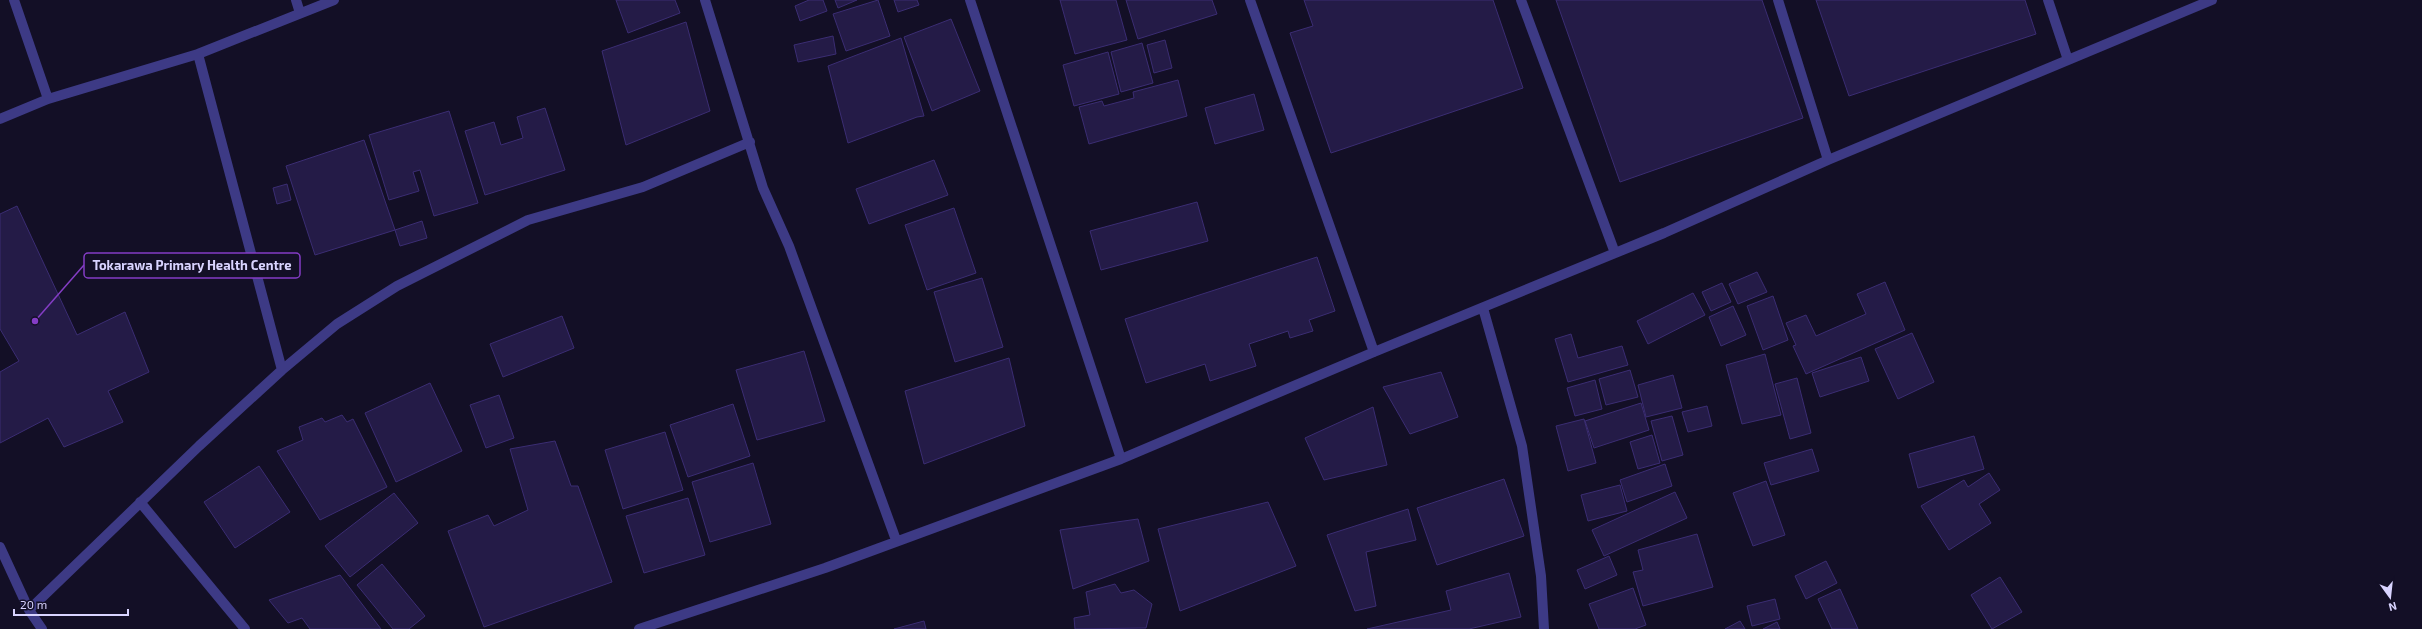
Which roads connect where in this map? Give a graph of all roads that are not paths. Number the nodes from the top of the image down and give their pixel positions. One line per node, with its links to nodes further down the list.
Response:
1 (14, 0): 14 (street)
2 (296, 0): 11 (street)
3 (334, 0): 11 (street)
4 (705, 0): 16 (street)
5 (970, 0): 22 (street)
6 (1250, 0): 20 (street)
7 (1521, 0): 18 (street)
8 (1778, 0): 17 (street)
9 (2048, 0): 13 (street)
10 (2212, 0): 13 (street)
11 (300, 13): 12 (street)
12 (198, 54): 14 (street); 21 (street)
13 (2068, 60): 17 (street)
14 (48, 99): 15 (street)
15 (0, 119)
16 (750, 142): 21 (street); 24 (street)
17 (1828, 160): 18 (street)
18 (1615, 253): 19 (street)
19 (1483, 308): 20 (street); 30 (street)
20 (1374, 352): 22 (street)
21 (282, 370): 23 (street)
22 (1121, 459): 24 (street)
23 (140, 502): 26 (street); 28 (street)
24 (896, 540): 29 (street)
25 (0, 547): 26 (street)
26 (29, 610): 27 (street)
27 (42, 629)
28 (245, 629)
29 (639, 629)
30 (1544, 629)

